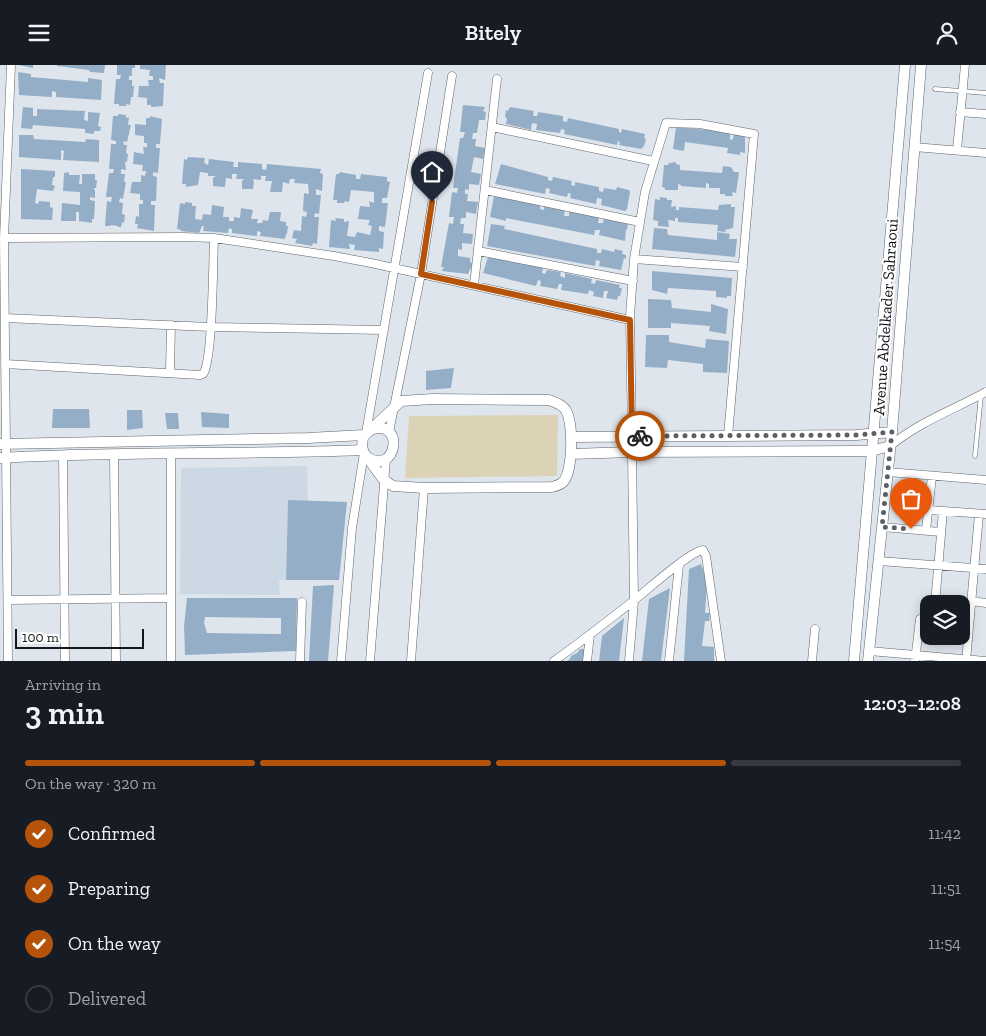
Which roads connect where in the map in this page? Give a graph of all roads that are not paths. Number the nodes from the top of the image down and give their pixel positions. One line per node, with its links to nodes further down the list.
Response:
1 (11, 65): 19 (street)
2 (905, 65): 42 (street, Avenue Abdelkader Sahraoui)
3 (921, 65): 14 (street, Avenue Abdelkader Sahraoui)
4 (965, 65): 9 (street)
5 (428, 73): 26 (street)
6 (452, 76): 27 (street)
7 (497, 79): 13 (street)
8 (935, 89): 9 (lane)
9 (962, 91): 10 (lane); 11 (street)
10 (986, 93)
11 (960, 112): 12 (street); 15 (street)
12 (986, 115)
13 (492, 127): 17 (street); 18 (street)
14 (914, 147): 15 (street); 41 (street, Avenue Abdelkader Sahraoui)
15 (957, 150): 16 (street)
16 (986, 153)
17 (654, 161): 20 (street); 25 (street)
18 (485, 190): 20 (street); 23 (street)
19 (3, 203): 21 (street)
20 (640, 222): 24 (street)
21 (4, 238): 22 (street); 30 (street)
22 (214, 238): 26 (street); 33 (street)
23 (478, 251): 28 (street); 29 (street)
24 (634, 259): 25 (street); 28 (street)
25 (743, 267): 45 (street)
26 (395, 268): 27 (street); 34 (street)
27 (421, 274): 29 (street); 38 (street)
28 (633, 281): 31 (street)
29 (474, 285): 31 (street)
30 (5, 318): 32 (street); 35 (street)
31 (630, 320): 44 (street)
32 (171, 325): 33 (street); 36 (street)
33 (210, 327): 34 (street); 36 (street)
34 (384, 330): 39 (street)
35 (5, 364): 36 (street); 47 (street)
36 (170, 372)
37 (983, 394): 43 (street); 56 (lane)
38 (396, 405): 39 (street); 40 (street); 46 (street)
39 (367, 432): 40 (street); 47 (street); 52 (street)
40 (390, 432): 58 (street)
41 (892, 432): 42 (street); 43 (street); 48 (street, Avenue Abdelkader Sahraoui)
42 (872, 435): 45 (street); 49 (street, Avenue Abdelkader Sahraoui)
43 (904, 435): 48 (street)
44 (632, 436): 45 (street); 46 (street)
45 (728, 436)
46 (571, 437): 54 (street)
47 (3, 444): 57 (street)
48 (890, 446): 49 (street); 59 (street, Avenue Abdelkader Sahraoui)
49 (871, 451): 50 (street); 106 (street, Avenue Abdelkader Sahraoui)
50 (632, 452): 54 (street); 80 (street)
51 (171, 453): 52 (street); 53 (street); 76 (street)
52 (364, 453): 58 (street); 61 (street); 97 (street)
53 (114, 454): 55 (street); 79 (street)
54 (571, 454): 63 (street)
55 (63, 455): 57 (street); 78 (street)
56 (975, 456)
57 (3, 457): 77 (street)
58 (386, 459): 61 (street)
59 (888, 473): 60 (street); 67 (street, Avenue Abdelkader Sahraoui)
60 (932, 476): 62 (street); 64 (street)
61 (383, 479): 63 (street); 98 (street)
62 (986, 480)
63 (424, 488): 99 (street)
64 (929, 510): 65 (street); 68 (street)
65 (943, 511): 66 (street); 69 (street)
66 (982, 514): 73 (street)
67 (882, 527): 68 (street); 70 (street, Avenue Abdelkader Sahraoui)
68 (926, 530): 69 (street)
69 (941, 532): 72 (street)
70 (878, 561): 72 (street); 89 (street, Avenue Abdelkader Sahraoui)
71 (678, 565): 80 (street); 103 (street); 104 (street)
72 (938, 566): 73 (street); 75 (street)
73 (975, 568): 74 (street); 81 (street)
74 (986, 569)
75 (936, 595)
76 (171, 598): 79 (street); 95 (street)
77 (8, 599): 78 (street); 92 (street)
78 (66, 599): 79 (street); 93 (street)
79 (115, 599): 94 (street)
80 (634, 601): 87 (street); 102 (street)
81 (972, 601): 83 (street); 84 (street)
82 (302, 602): 96 (street)
83 (986, 603)
84 (970, 608)
85 (920, 619): 90 (street)
86 (814, 629): 105 (street)
87 (590, 635): 100 (street); 101 (street)
88 (966, 645): 91 (street)
89 (868, 656): 90 (street)
90 (915, 658): 91 (street)
91 (966, 660): 107 (street)
92 (8, 661)
93 (66, 661)
94 (116, 661)
95 (171, 661)
96 (300, 661)
97 (341, 661)
98 (370, 661)
99 (411, 661)
100 (554, 661)
101 (587, 661)
102 (629, 661)
103 (669, 661)
104 (721, 661)
105 (812, 661)
106 (854, 661)
107 (986, 661)

